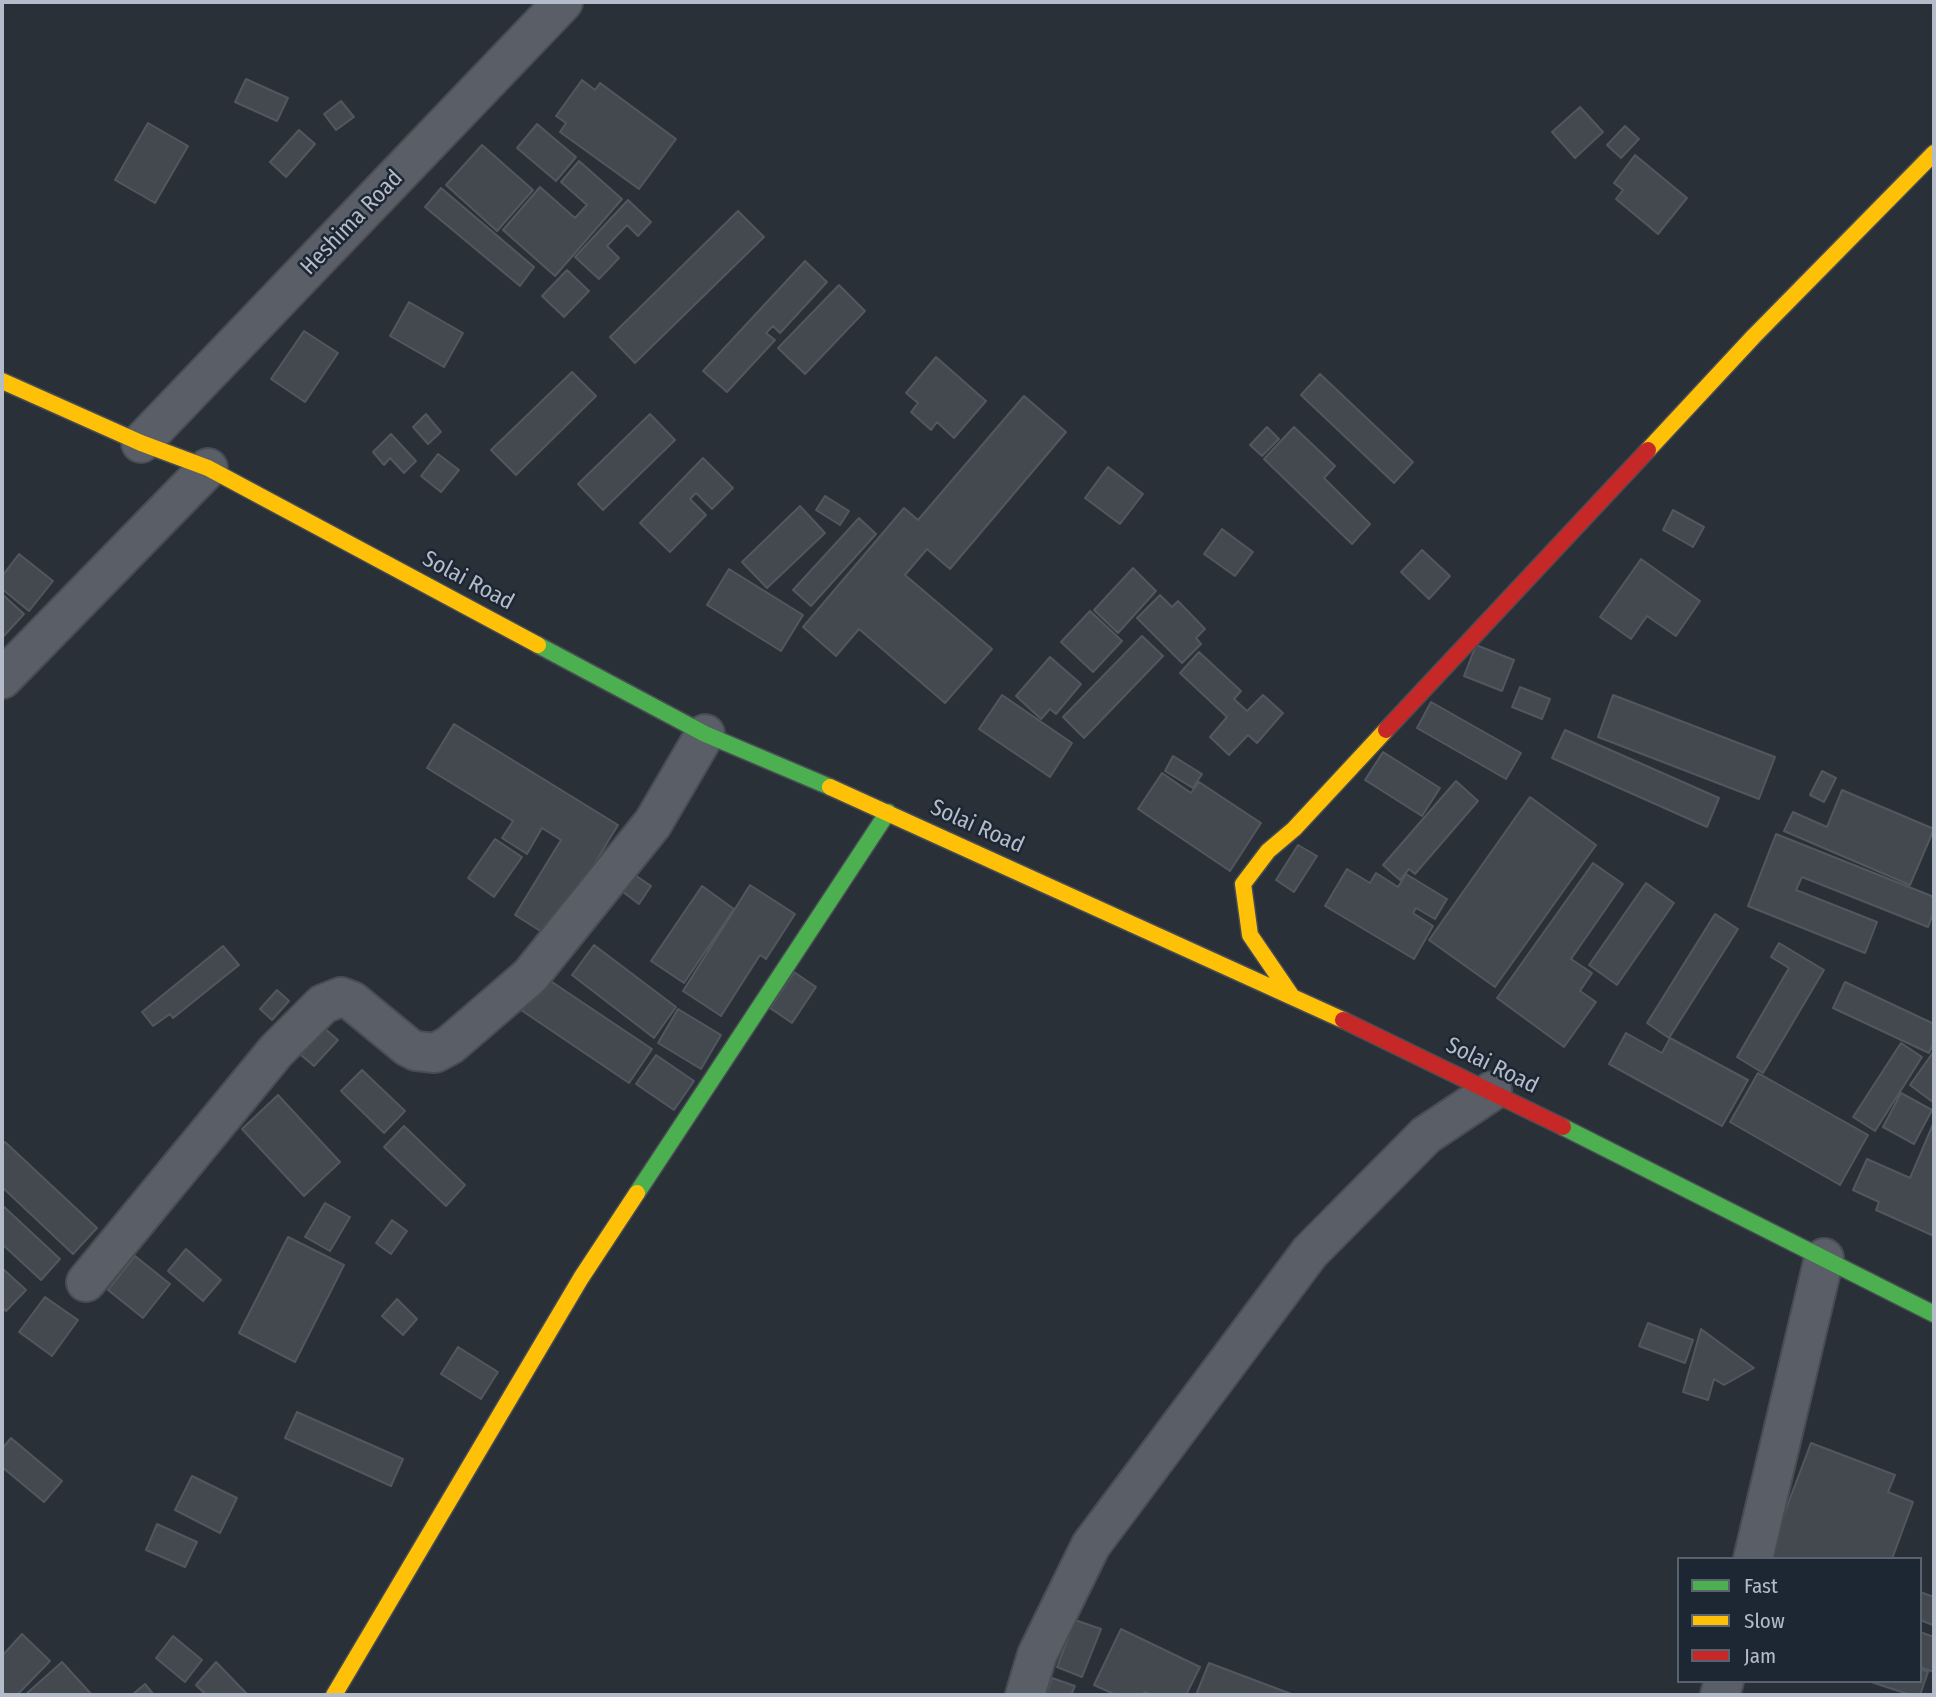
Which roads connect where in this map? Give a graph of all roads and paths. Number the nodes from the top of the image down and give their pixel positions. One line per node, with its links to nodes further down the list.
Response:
1 (563, 2): 4 (street, Heshima Road)
2 (1934, 153): 9 (main road)
3 (2, 381): 4 (main road, Solai Road)
4 (141, 443): 5 (main road, Solai Road)
5 (208, 468): 6 (street); 7 (main road, Solai Road)
6 (2, 679)
7 (705, 734): 8 (main road, Solai Road); 12 (street)
8 (888, 812): 9 (main road, Solai Road); 15 (main road)
9 (1291, 995): 10 (main road, Solai Road)
10 (1492, 1091): 11 (main road, Solai Road); 16 (street)
11 (1824, 1258): 13 (main road, Solai Road); 14 (street)
12 (86, 1282)
13 (1934, 1314)
14 (1753, 1557)
15 (334, 1695)
16 (1025, 1695)

